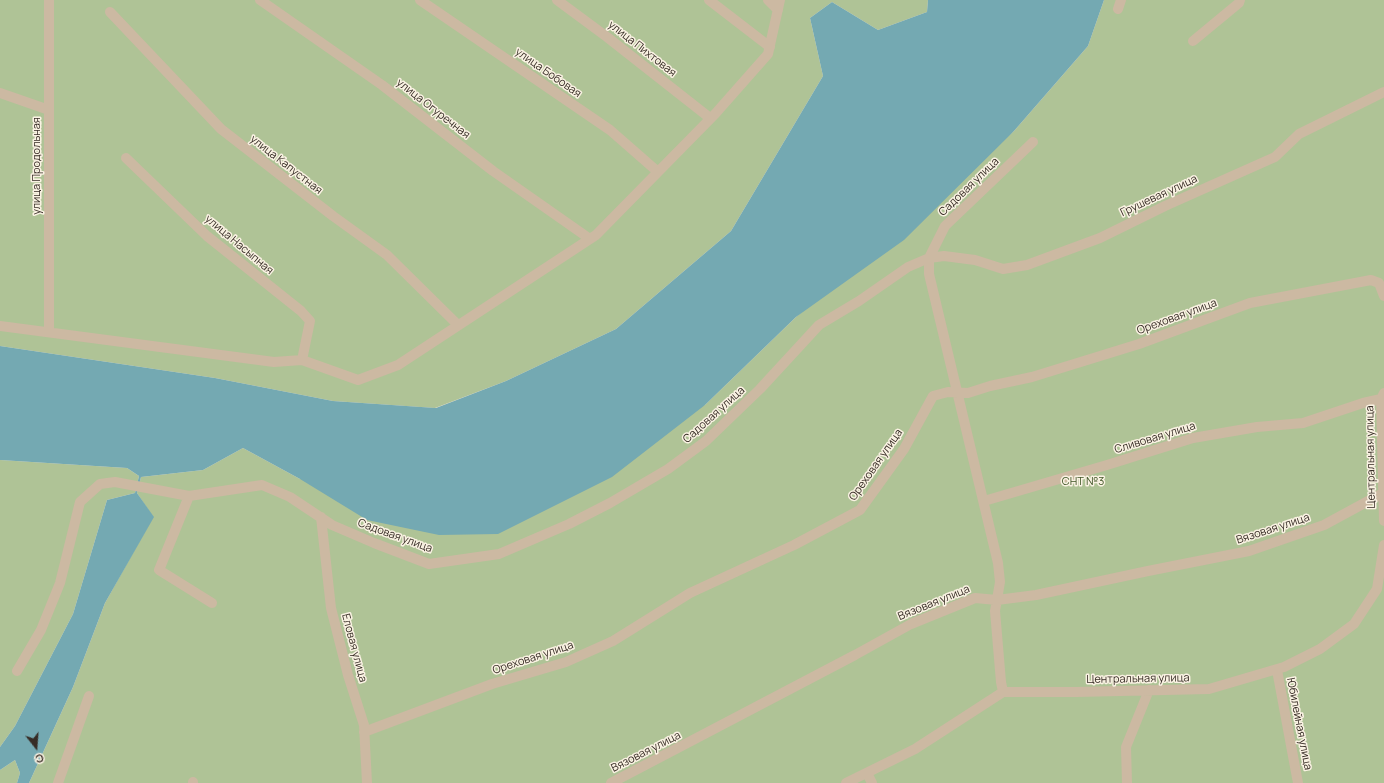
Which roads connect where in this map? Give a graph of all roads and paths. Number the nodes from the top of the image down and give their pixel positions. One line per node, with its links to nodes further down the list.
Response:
1 (48, 0): 14 (street, улица Продольная)
2 (260, 0): 19 (street, улица Огуречная)
3 (420, 0): 18 (street, улица Бобовая)
4 (557, 0): 15 (street, улица Пихтовая)
5 (709, 0): 11 (street)
6 (768, 0): 8 (street)
7 (1240, 0): 10 (street)
8 (779, 5): 11 (street)
9 (110, 12): 22 (street, улица Капустная)
10 (1193, 41)
11 (770, 47): 15 (street)
12 (1384, 92): 20 (street, Грушевая улица)
13 (0, 93): 14 (street)
14 (49, 110): 24 (street, улица Продольная)
15 (710, 118): 18 (street)
16 (1033, 142): 20 (street, Садовая улица)
17 (126, 158): 25 (street, улица Насыпная)
18 (658, 172): 19 (street)
19 (590, 239): 22 (street)
20 (929, 258): 26 (street); 31 (street, Садовая улица)
21 (1384, 296): 26 (street, Ореховая улица)
22 (458, 325): 25 (street)
23 (0, 326): 24 (street)
24 (49, 332): 25 (street)
25 (302, 360)
26 (958, 393): 30 (street); 41 (street, Ореховая улица)
27 (1383, 396): 28 (street, Центральная улица); 30 (street, Сливовая улица)
28 (1383, 493): 32 (street, Центральная улица); 34 (street, Вязовая улица)
29 (189, 496): 31 (street, Садовая улица); 35 (street); 37 (street, Садовая улица)
30 (984, 501): 34 (street)
31 (321, 517): 41 (street, Еловая улица)
32 (1384, 521)
33 (1384, 545): 36 (street, Центральная улица)
34 (997, 600): 39 (street); 45 (street, Вязовая улица)
35 (212, 603)
36 (1276, 670): 38 (street, Центральная улица); 49 (street, Юбилейная улица)
37 (17, 671)
38 (1149, 690): 39 (street, Центральная улица); 48 (street)
39 (1003, 692): 42 (street)
40 (89, 696): 43 (street)
41 (364, 732): 44 (street, Еловая улица)
42 (867, 772): 46 (street); 47 (street)
43 (58, 783)
44 (367, 783)
45 (611, 783)
46 (846, 783)
47 (872, 783)
48 (1127, 783)
49 (1298, 783)

